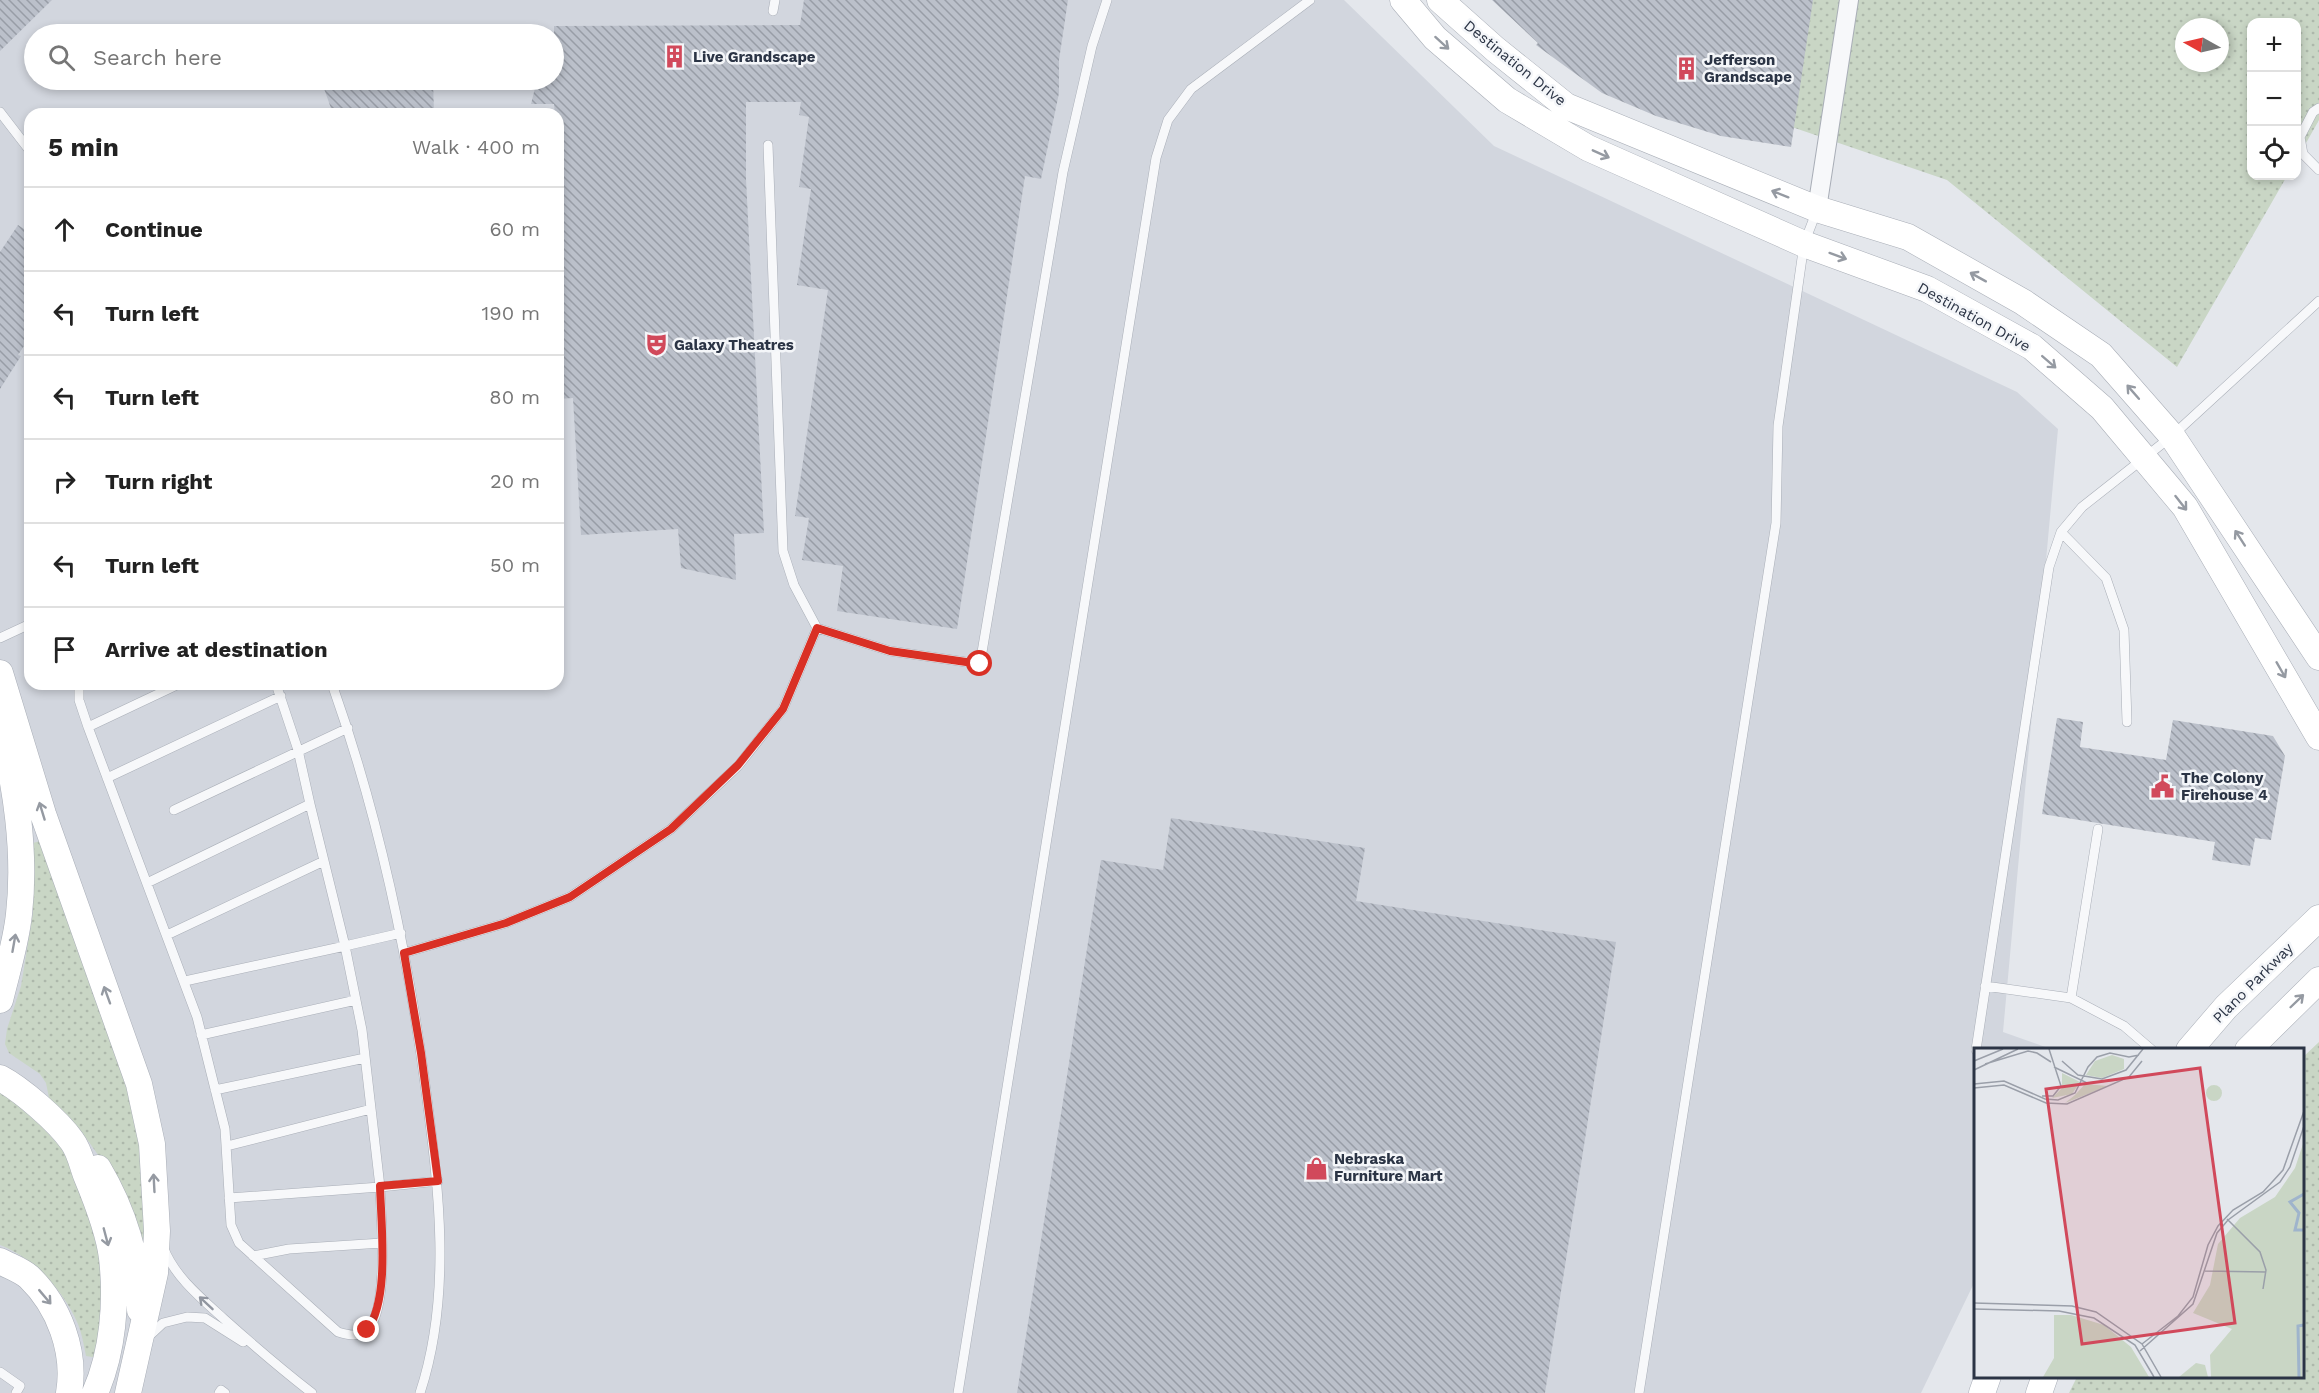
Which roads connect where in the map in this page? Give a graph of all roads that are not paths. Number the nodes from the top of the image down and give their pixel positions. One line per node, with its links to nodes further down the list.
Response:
1 (775, 0): 7 (lane)
2 (1107, 0): 20 (lane)
3 (1310, 0): 83 (lane)
4 (1403, 0): 14 (street, Destination Drive, one-way to 14)
5 (1440, 0): 13 (street, Destination Drive, one-way to 5)
6 (1849, 0): 13 (street)
7 (773, 11)
8 (2319, 108): 12 (lane)
9 (0, 112): 10 (lane)
10 (24, 143)
11 (768, 144): 20 (lane)
12 (2319, 170)
13 (1817, 209): 14 (lane); 16 (street, Destination Drive, one-way to 13)
14 (1804, 244): 17 (street, Destination Drive, one-way to 17); 84 (lane)
15 (2319, 301): 16 (lane)
16 (2172, 436): 17 (lane); 22 (street, Destination Drive, one-way to 16)
17 (2144, 458): 18 (lane); 33 (street, Destination Drive, one-way to 33)
18 (2061, 532): 29 (lane); 48 (lane)
19 (24, 627): 21 (lane)
20 (817, 628): 45 (lane)
21 (0, 638)
22 (2319, 657)
23 (0, 673): 66 (street, one-way to 23)
24 (79, 690): 31 (lane)
25 (166, 690): 31 (lane)
26 (278, 690): 28 (lane)
27 (334, 690): 32 (lane)
28 (281, 696): 34 (lane); 35 (lane)
29 (2127, 722)
30 (0, 724): 50 (street, one-way to 30)
31 (88, 726): 35 (lane)
32 (348, 728): 34 (lane); 42 (lane)
33 (2319, 737)
34 (298, 750): 36 (lane); 37 (lane)
35 (107, 778): 40 (lane)
36 (310, 804): 39 (lane); 40 (lane)
37 (174, 810)
38 (2098, 829): 49 (lane)
39 (324, 861): 43 (lane); 44 (lane)
40 (147, 883): 43 (lane)
41 (2319, 918): 55 (street, Plano Parkway)
42 (401, 933): 44 (lane); 45 (lane)
43 (167, 935): 47 (lane)
44 (345, 946): 47 (lane); 51 (lane)
45 (404, 953): 63 (lane)
46 (2319, 980): 56 (street, one-way to 46)
47 (185, 981): 52 (lane)
48 (1986, 986): 49 (lane); 53 (lane)
49 (2071, 998): 54 (lane)
50 (0, 1000)
51 (356, 1000): 52 (lane); 57 (lane)
52 (201, 1035): 59 (lane)
53 (1976, 1048)
54 (2150, 1048)
55 (2191, 1048)
56 (2250, 1048)
57 (365, 1058): 59 (lane); 60 (lane)
58 (0, 1078): 61 (street)
59 (215, 1090): 62 (lane)
60 (371, 1109): 62 (lane); 64 (lane)
61 (73, 1142): 70 (street); 77 (street, one-way to 77)
62 (227, 1146): 65 (lane)
63 (438, 1181): 64 (lane); 82 (lane)
64 (380, 1186): 65 (lane); 67 (lane)
65 (229, 1198): 68 (lane)
66 (157, 1231): 70 (street); 71 (lane, one-way to 66)
67 (382, 1243): 68 (lane); 68 (lane)
68 (253, 1256)
69 (0, 1261): 76 (street, one-way to 76)
70 (141, 1345): 71 (lane); 78 (street)
71 (265, 1356): 81 (lane)
72 (0, 1372): 75 (lane)
73 (1988, 1378): 85 (street)
74 (2045, 1378): 86 (street)
75 (16, 1393)
76 (69, 1393)
77 (94, 1393)
78 (128, 1393)
79 (219, 1393): 80 (lane)
80 (225, 1393)
81 (312, 1393)
82 (420, 1393)
83 (958, 1393)
84 (1639, 1393)
85 (1982, 1393)
86 (2039, 1393)

